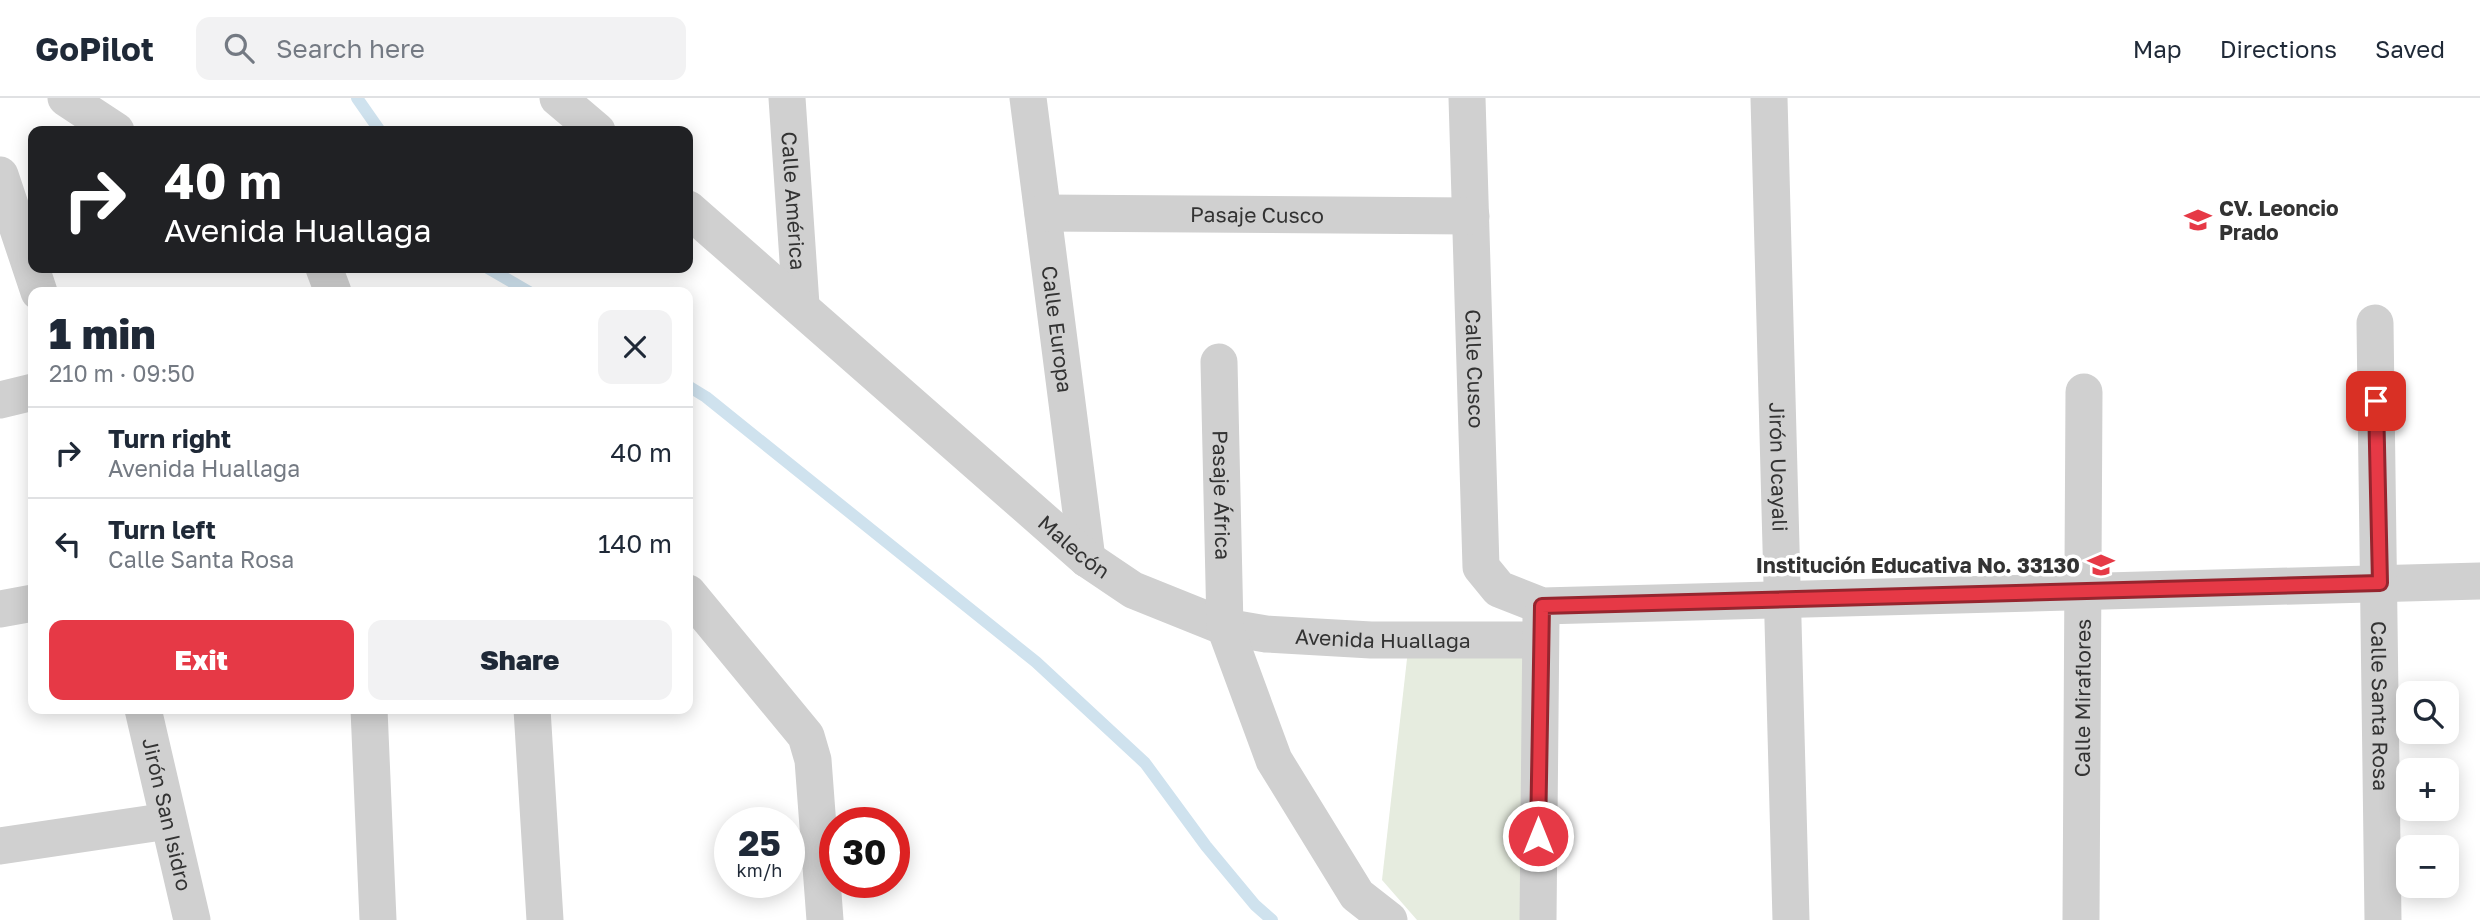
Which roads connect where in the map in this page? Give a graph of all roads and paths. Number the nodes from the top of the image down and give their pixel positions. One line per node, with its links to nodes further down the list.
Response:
1 (66, 98): 7 (street)
2 (558, 98): 8 (street)
3 (787, 98): 14 (street, Calle América)
4 (1028, 98): 11 (street, Calle Europa)
5 (1467, 98): 12 (street, Calle Cusco)
6 (1769, 98): 24 (street, Jirón Ucayali)
7 (108, 126)
8 (591, 126)
9 (0, 175): 13 (street)
10 (693, 213): 14 (street, Malecón)
11 (1043, 213): 12 (street, Pasaje Cusco); 20 (street, Calle Europa)
12 (1471, 216): 28 (street, Calle Cusco)
13 (28, 259)
14 (801, 305): 20 (street, Malecón)
15 (2375, 323): 22 (street, Calle Santa Rosa)
16 (1219, 362): 29 (street, Pasaje África)
17 (2084, 392): 23 (street, Calle Miraflores)
18 (28, 393): 19 (street)
19 (0, 400)
20 (1087, 559): 29 (street, Malecón)
21 (2480, 580): 22 (street, Avenida Huallaga)
22 (2380, 583): 23 (street, Avenida Huallaga); 43 (street, Calle Santa Rosa)
23 (2083, 591): 24 (street, Avenida Huallaga); 42 (street, Calle Miraflores)
24 (1782, 598): 28 (street, Avenida Huallaga); 41 (street, Jirón Ucayali)
25 (693, 599): 38 (street)
26 (28, 604): 27 (street)
27 (0, 609)
28 (1540, 623): 29 (street, Avenida Huallaga); 40 (street)
29 (1225, 627): 39 (street)
30 (144, 714): 33 (street, Jirón San Isidro)
31 (369, 714): 36 (street)
32 (532, 714): 37 (street)
33 (168, 821): 34 (street); 35 (street, Jirón San Isidro)
34 (0, 846)
35 (192, 920)
36 (379, 920)
37 (545, 920)
38 (825, 920)
39 (1389, 920)
40 (1538, 920)
41 (1791, 920)
42 (2081, 920)
43 (2383, 920)

